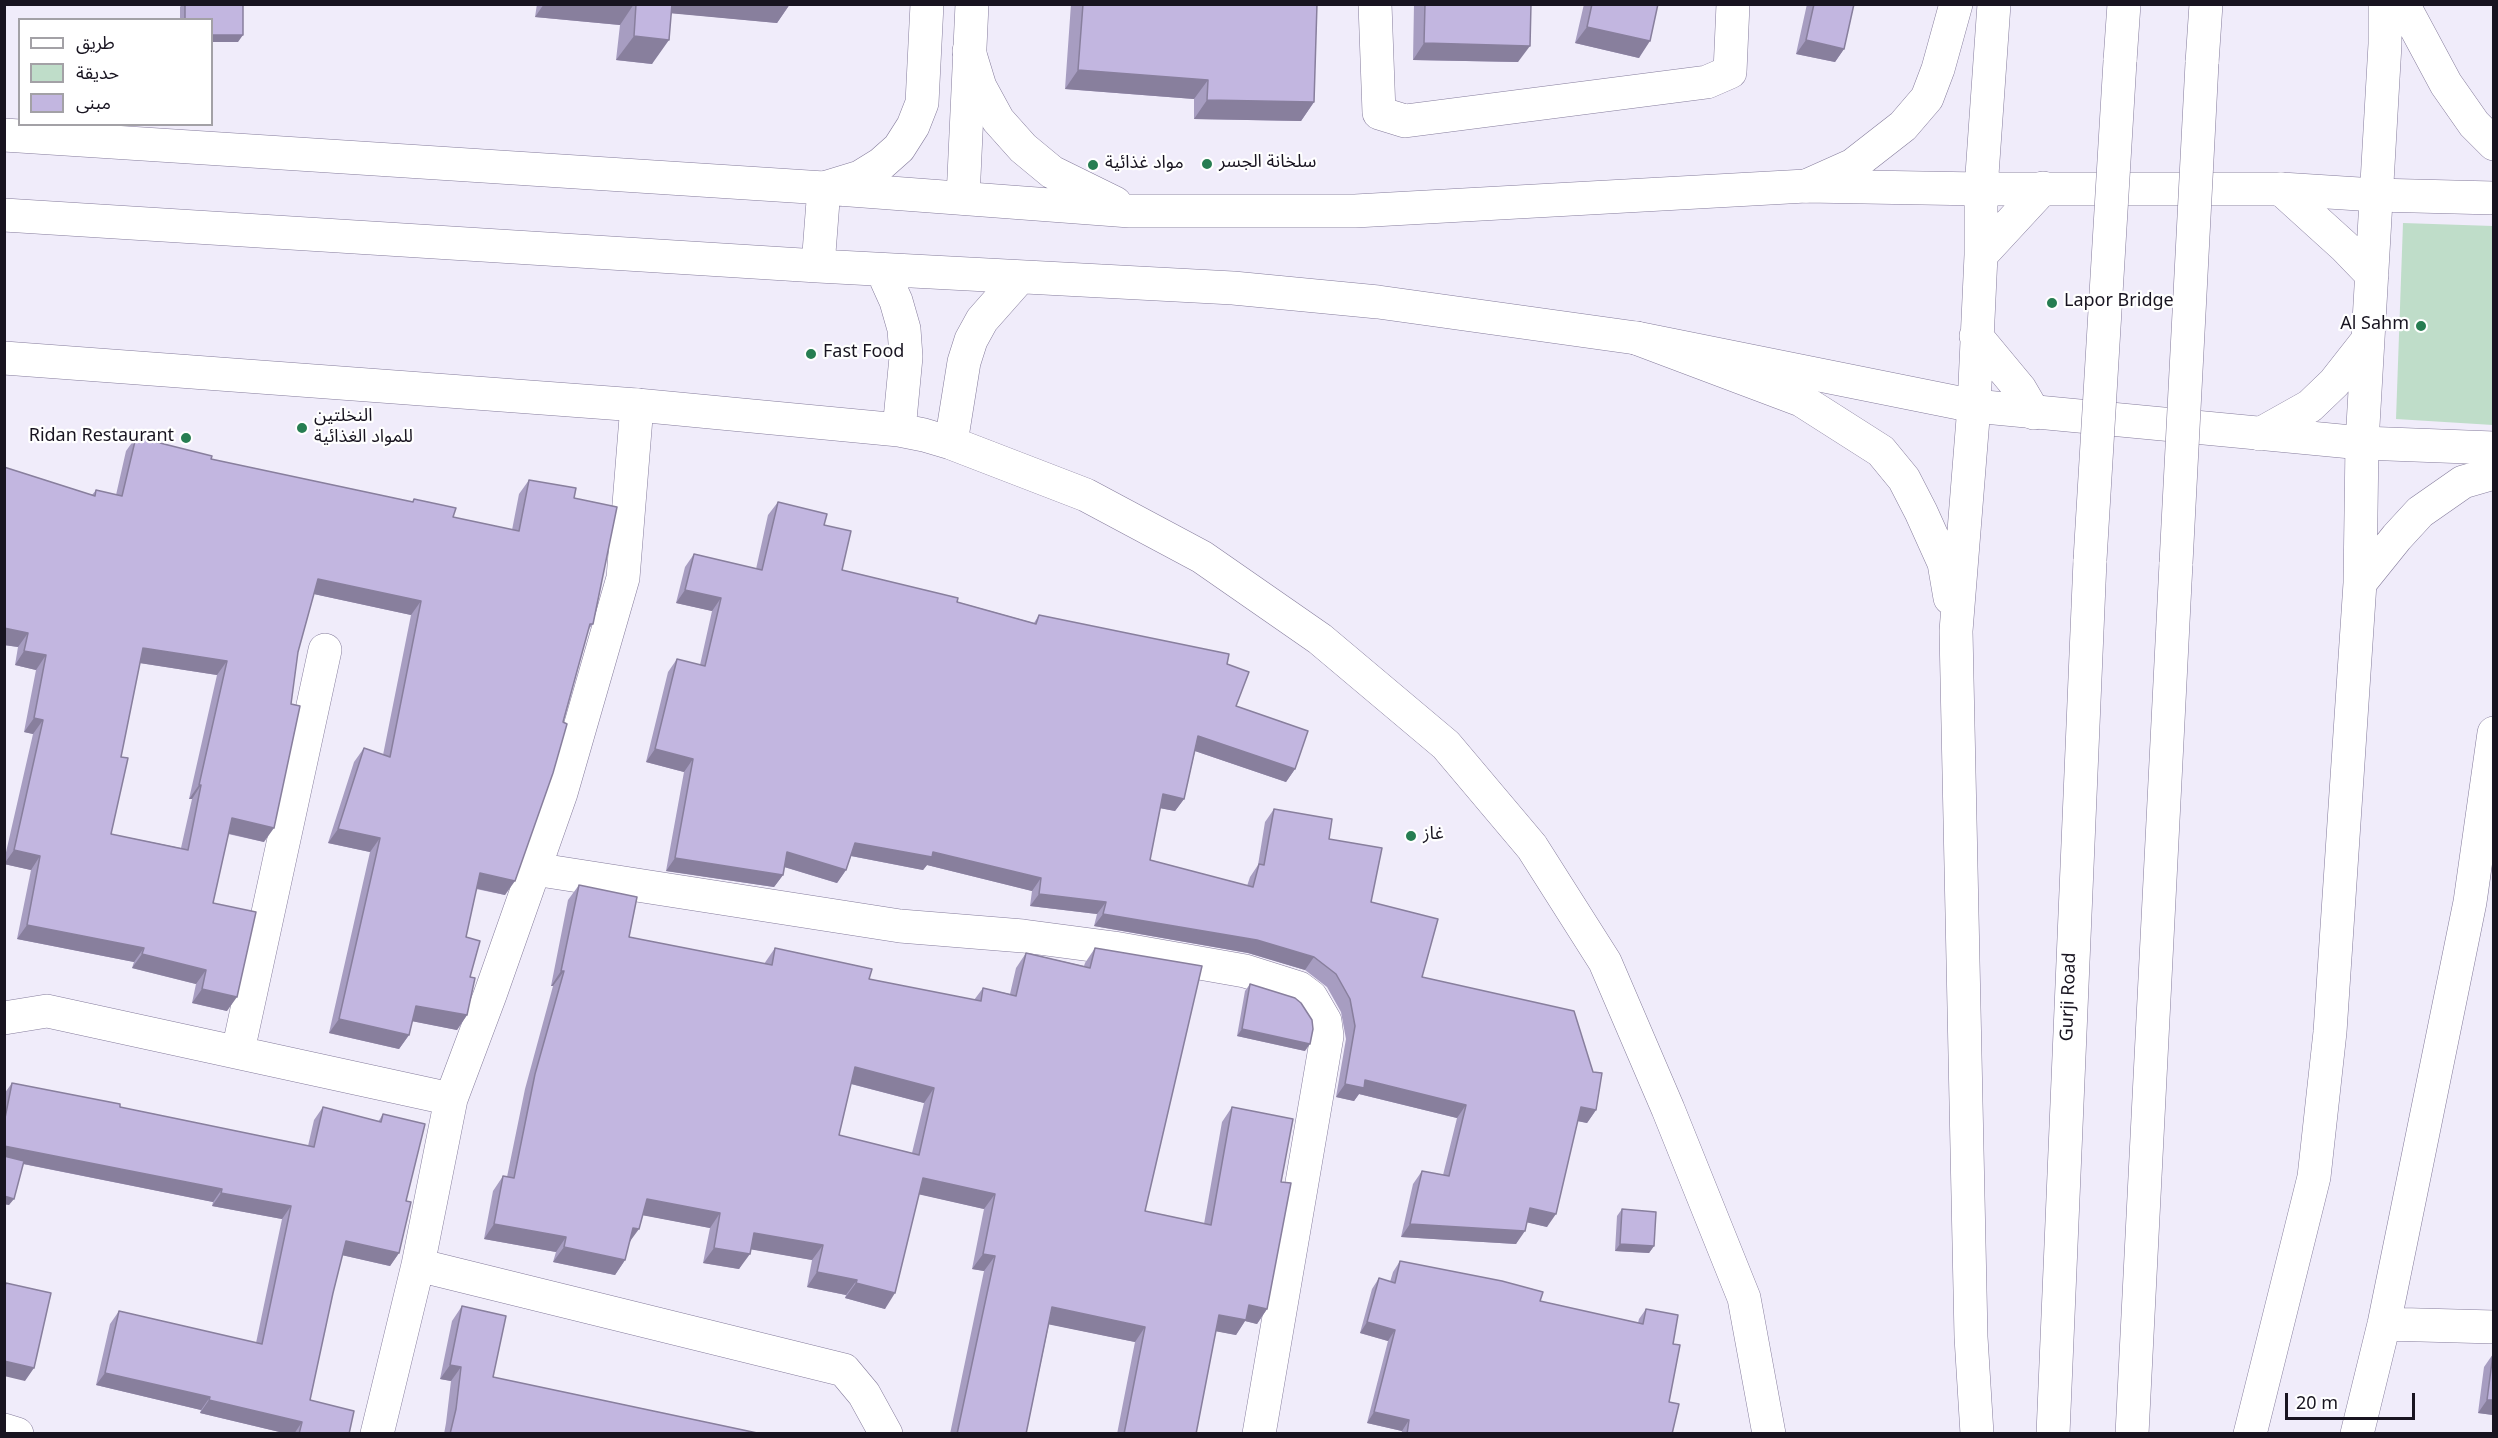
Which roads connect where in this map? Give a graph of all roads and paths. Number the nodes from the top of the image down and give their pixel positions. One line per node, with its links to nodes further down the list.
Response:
1 (927, 4): 15 (main road)
2 (972, 4): 11 (main road)
3 (1375, 4): 4 (main road)
4 (1733, 4)
5 (1956, 4): 14 (main road)
6 (1994, 4): 17 (main road)
7 (2124, 4): 60 (main road, Gurji Road, bridge)
8 (2206, 4): 61 (main road, bridge)
9 (2385, 4): 19 (main road)
10 (2403, 4): 13 (main road)
11 (969, 51): 20 (main road); 22 (main road)
12 (4, 135): 15 (main road)
13 (2493, 144)
14 (1806, 186): 17 (main road); 22 (main road)
15 (824, 188): 20 (main road); 25 (main road)
16 (2043, 188): 17 (main road); 18 (main road); 24 (main road)
17 (1981, 189): 24 (main road)
18 (2281, 189): 19 (main road); 27 (main road)
19 (2376, 195): 21 (main road); 27 (main road)
20 (963, 198): 22 (main road)
21 (2493, 198)
22 (1130, 211)
23 (4, 215): 25 (main road)
24 (1981, 255): 29 (main road)
25 (818, 266): 26 (main road)
26 (882, 270): 28 (main road); 36 (main road)
27 (2372, 275): 31 (main road)
28 (1020, 277): 30 (main road); 38 (main road)
29 (1976, 336): 34 (main road); 35 (main road)
30 (1636, 338): 34 (main road); 43 (main road)
31 (2367, 341): 37 (main road); 39 (main road)
32 (4, 358): 33 (main road)
33 (637, 405): 36 (main road); 46 (main road)
34 (1974, 406): 35 (main road); 43 (main road)
35 (2034, 413): 37 (main road)
36 (899, 430): 38 (main road)
37 (2260, 434): 39 (main road)
38 (951, 443): 58 (main road)
39 (2362, 443): 40 (main road); 42 (main road)
40 (2493, 448)
41 (2493, 473): 42 (main road)
42 (2360, 583): 62 (main road)
43 (1956, 631): 59 (main road)
44 (325, 650): 48 (main road)
45 (2493, 733): 51 (main road)
46 (534, 869): 49 (main road); 57 (main road)
47 (4, 1018): 48 (main road)
48 (238, 1051): 49 (main road)
49 (451, 1099): 50 (main road)
50 (418, 1265): 55 (main road); 56 (main road)
51 (2384, 1324): 52 (main road); 63 (main road)
52 (2493, 1327)
53 (4, 1430): 54 (main road)
54 (17, 1434)
55 (377, 1434)
56 (885, 1434)
57 (1259, 1434)
58 (1769, 1434)
59 (1977, 1434)
60 (2053, 1434)
61 (2132, 1434)
62 (2250, 1434)
63 (2357, 1434)

